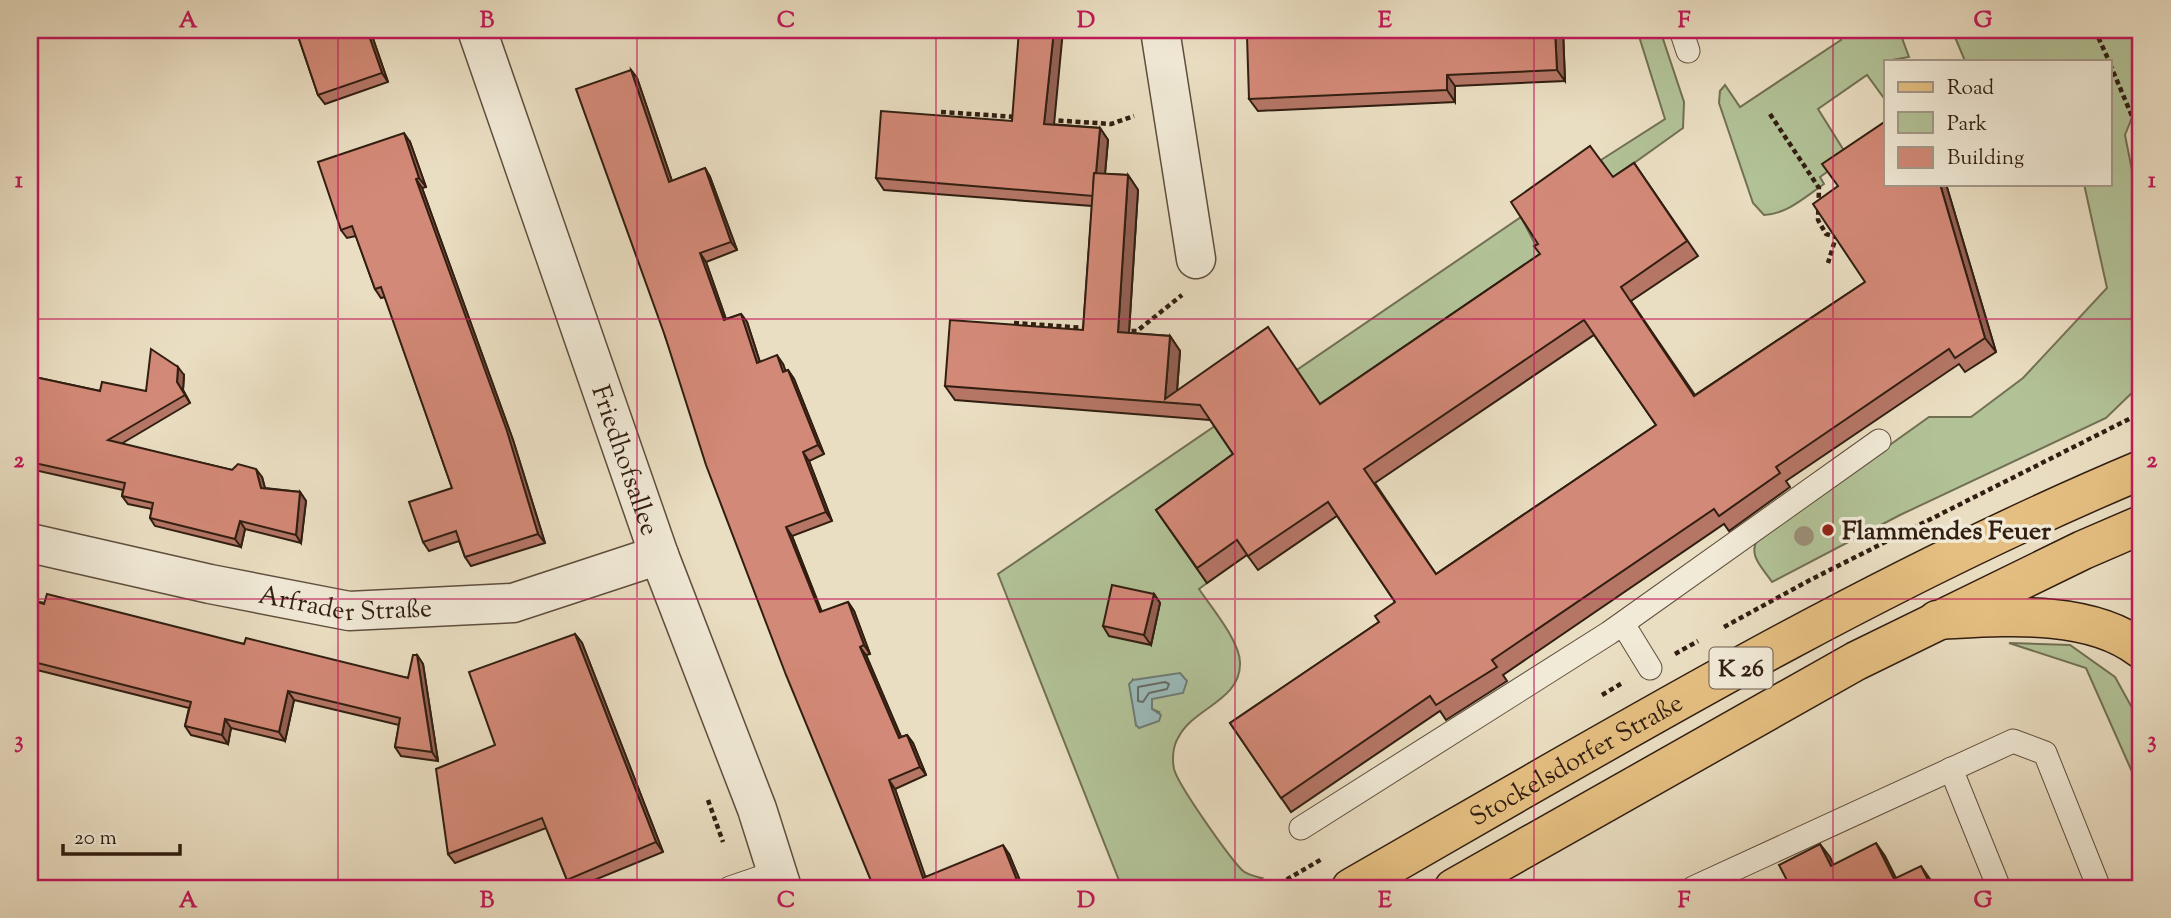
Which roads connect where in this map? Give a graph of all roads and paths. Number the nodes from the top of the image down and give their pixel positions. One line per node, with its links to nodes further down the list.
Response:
1 (477, 30): 22 (street, Friedhofsallee)
2 (1160, 30): 6 (street)
3 (2095, 30): 4 (path)
4 (2108, 60)
5 (2112, 69): 11 (path)
6 (1172, 102): 10 (path); 13 (street)
7 (941, 112): 9 (path)
8 (1770, 114): 14 (path)
9 (1020, 117)
10 (1046, 119)
11 (2139, 127): 12 (path)
12 (2141, 147)
13 (1196, 258): 17 (path)
14 (1828, 263)
15 (1014, 323): 16 (path)
16 (1096, 329)
17 (1110, 330)
18 (1879, 441): 24 (lane)
19 (2141, 470): 31 (main road, Stockelsdorfer Straße / K 26)
20 (2141, 525): 23 (main road, Stockelsdorfer Straße / K 26)
21 (30, 544): 22 (street, Arfrader Straße)
22 (659, 555): 29 (street, Friedhofsallee)
23 (1937, 620): 25 (main road); 32 (main road, Stockelsdorfer Straße / K 26)
24 (1623, 624): 26 (lane); 28 (lane)
25 (2141, 649)
26 (1650, 668)
27 (1951, 769): 33 (lane); 34 (lane); 35 (lane)
28 (1301, 828)
29 (780, 880): 30 (lane)
30 (730, 888)
31 (1351, 888)
32 (1454, 888)
33 (1693, 888)
34 (1999, 888)
35 (2099, 888)

